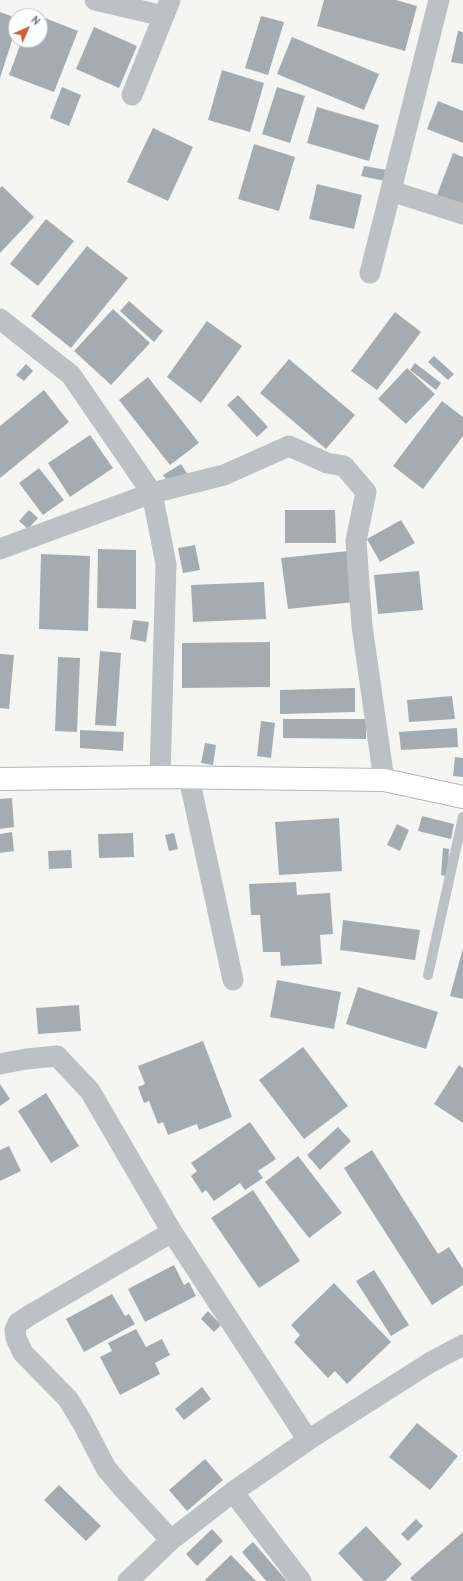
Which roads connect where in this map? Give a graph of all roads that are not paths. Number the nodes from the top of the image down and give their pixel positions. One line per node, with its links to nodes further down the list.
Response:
1 (95, 0): 3 (street)
2 (439, 0): 5 (street)
3 (167, 8): 4 (street)
4 (132, 95)
5 (391, 191): 6 (street); 7 (street)
6 (463, 214)
7 (370, 273)
8 (0, 319): 9 (street)
9 (152, 493): 10 (street); 11 (street); 14 (street)
10 (0, 548)
11 (160, 776): 12 (street); 13 (street)
12 (0, 778)
13 (189, 778): 14 (street); 18 (street)
14 (384, 780): 15 (street)
15 (463, 798)
16 (463, 817): 17 (lane)
17 (428, 975)
18 (233, 980)
19 (0, 1064): 20 (street)
20 (172, 1232): 22 (street); 24 (street)
21 (463, 1345): 22 (street)
22 (308, 1440): 23 (street)
23 (233, 1492): 24 (street); 26 (street)
24 (171, 1540): 25 (street)
25 (128, 1581)
26 (301, 1581)

